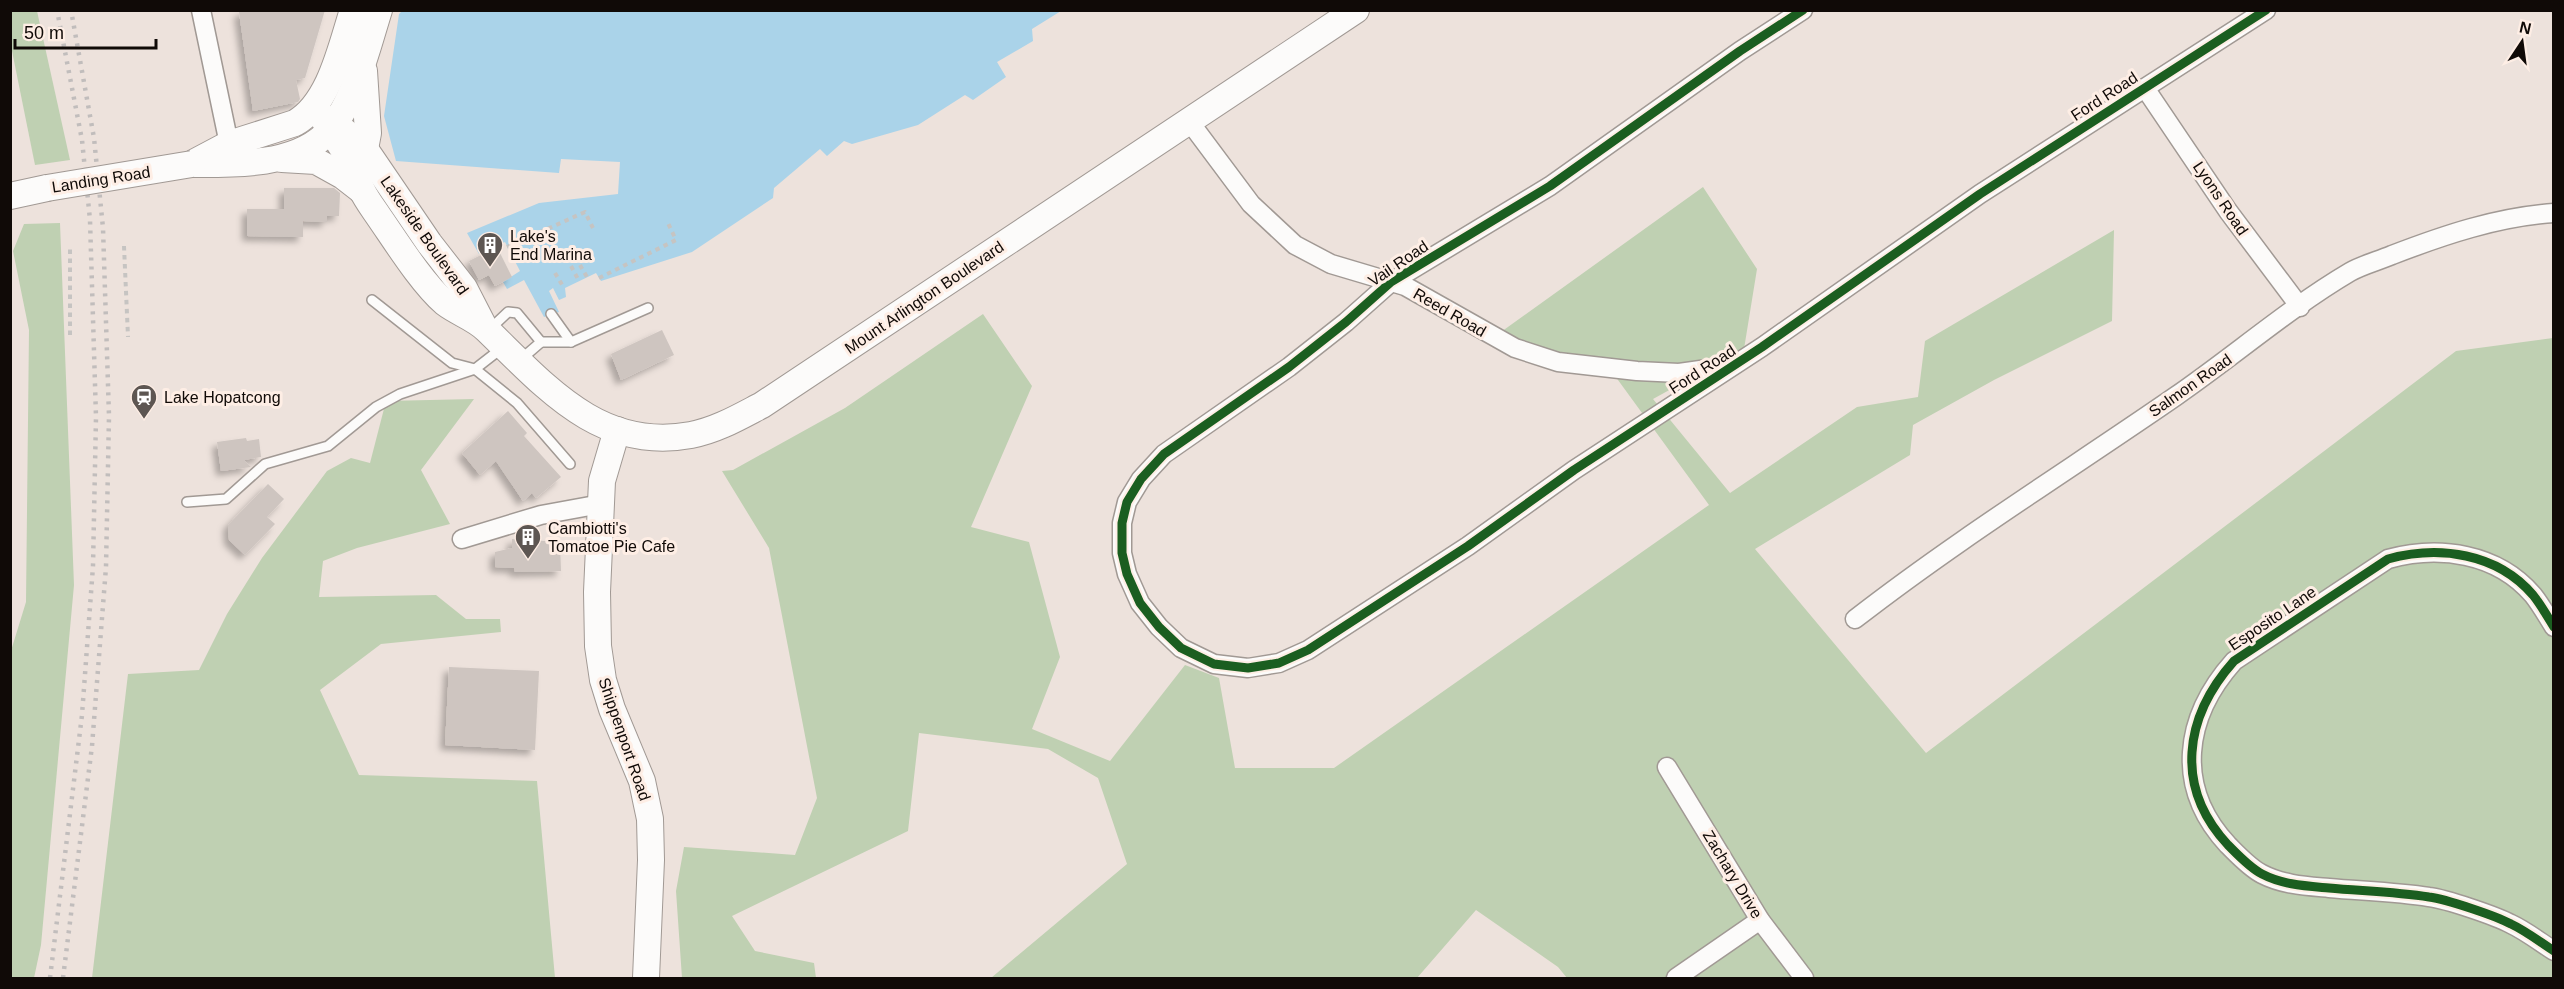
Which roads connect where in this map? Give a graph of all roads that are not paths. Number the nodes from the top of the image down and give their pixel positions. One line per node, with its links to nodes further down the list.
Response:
1 (201, 10): 12 (street)
2 (353, 10): 9 (main road)
3 (379, 10): 7 (main road)
4 (1356, 10): 10 (main road, Mount Arlington Boulevard)
5 (1803, 10): 19 (street, Vail Road)
6 (2266, 10): 8 (street, Ford Road)
7 (364, 55): 11 (main road); 13 (main road)
8 (2145, 88): 21 (street, Lyons Road); 27 (street, Ford Road)
9 (316, 107): 11 (main road, Lakeside Boulevard); 12 (main road, Landing Road)
10 (1189, 121): 19 (street, Reed Road); 29 (main road, Mount Arlington Boulevard)
11 (332, 127): 13 (main road, Lakeside Boulevard); 14 (main road, Landing Road); 16 (main road, Lakeside Boulevard)
12 (229, 144): 15 (main road, Landing Road)
13 (365, 149): 24 (main road, Lakeside Boulevard)
14 (275, 159): 15 (main road, Landing Road); 16 (main road)
15 (192, 164): 17 (main road, Landing Road, bridge)
16 (362, 190): 24 (main road, Lakeside Boulevard)
17 (10, 196)
18 (2553, 213): 21 (street, Salmon Road)
19 (1390, 282): 27 (street, Reed Road); 34 (street, Vail Road)
20 (372, 300): 28 (lane)
21 (2300, 307): 35 (street, Salmon Road)
22 (648, 308): 26 (lane)
23 (552, 314): 26 (lane)
24 (498, 341): 25 (lane); 25 (lane); 28 (lane); 29 (main road, Mount Arlington Boulevard)
25 (541, 342): 26 (lane)
26 (572, 342)
27 (1735, 365): 34 (street, Ford Road)
28 (475, 369): 30 (lane); 31 (lane)
29 (617, 430): 32 (main road, Shippenport Road)
30 (570, 464)
31 (187, 502)
32 (601, 504): 33 (street); 40 (main road, Shippenport Road)
33 (462, 539)
34 (1146, 611)
35 (1855, 619)
36 (2553, 627): 39 (street, Esposito Lane)
37 (1667, 767): 38 (street, Zachary Drive)
38 (1760, 920): 41 (street); 42 (street, Zachary Drive)
39 (2553, 951)
40 (646, 978)
41 (1676, 978)
42 (1804, 978)

